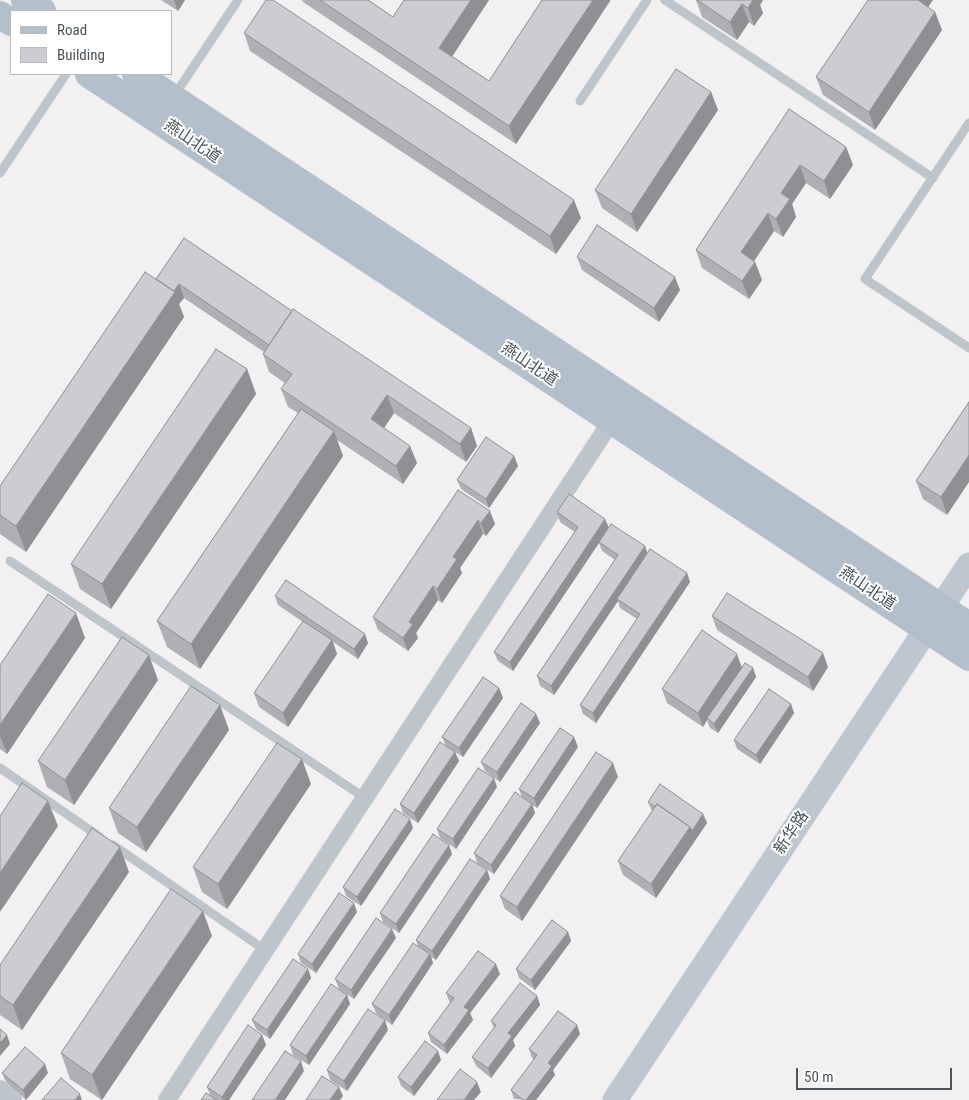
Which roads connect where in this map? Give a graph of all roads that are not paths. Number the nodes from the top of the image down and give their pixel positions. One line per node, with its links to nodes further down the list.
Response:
1 (26, 0): 5 (main road)
2 (238, 0): 9 (lane)
3 (647, 0): 10 (lane)
4 (665, 0): 13 (lane)
5 (41, 10)
6 (65, 75): 12 (lane)
7 (91, 75): 15 (main road, 燕山北道)
8 (138, 75): 9 (main road, 燕山北道)
9 (173, 98): 18 (main road, 燕山北道)
10 (580, 101)
11 (969, 123): 13 (lane)
12 (0, 173)
13 (933, 178): 14 (lane)
14 (969, 348)
15 (612, 420): 18 (main road, 燕山北道); 22 (street)
16 (10, 561): 22 (lane)
17 (969, 565): 18 (main road, 新华路)
18 (934, 618): 19 (main road, 燕山北道); 20 (main road, 燕山北道); 27 (main road, 新华路)
19 (969, 626)
20 (969, 657)
21 (0, 768): 23 (lane)
22 (365, 798): 23 (street)
23 (265, 950): 26 (street)
24 (0, 1089): 25 (street)
25 (13, 1100)
26 (167, 1100)
27 (615, 1100)

